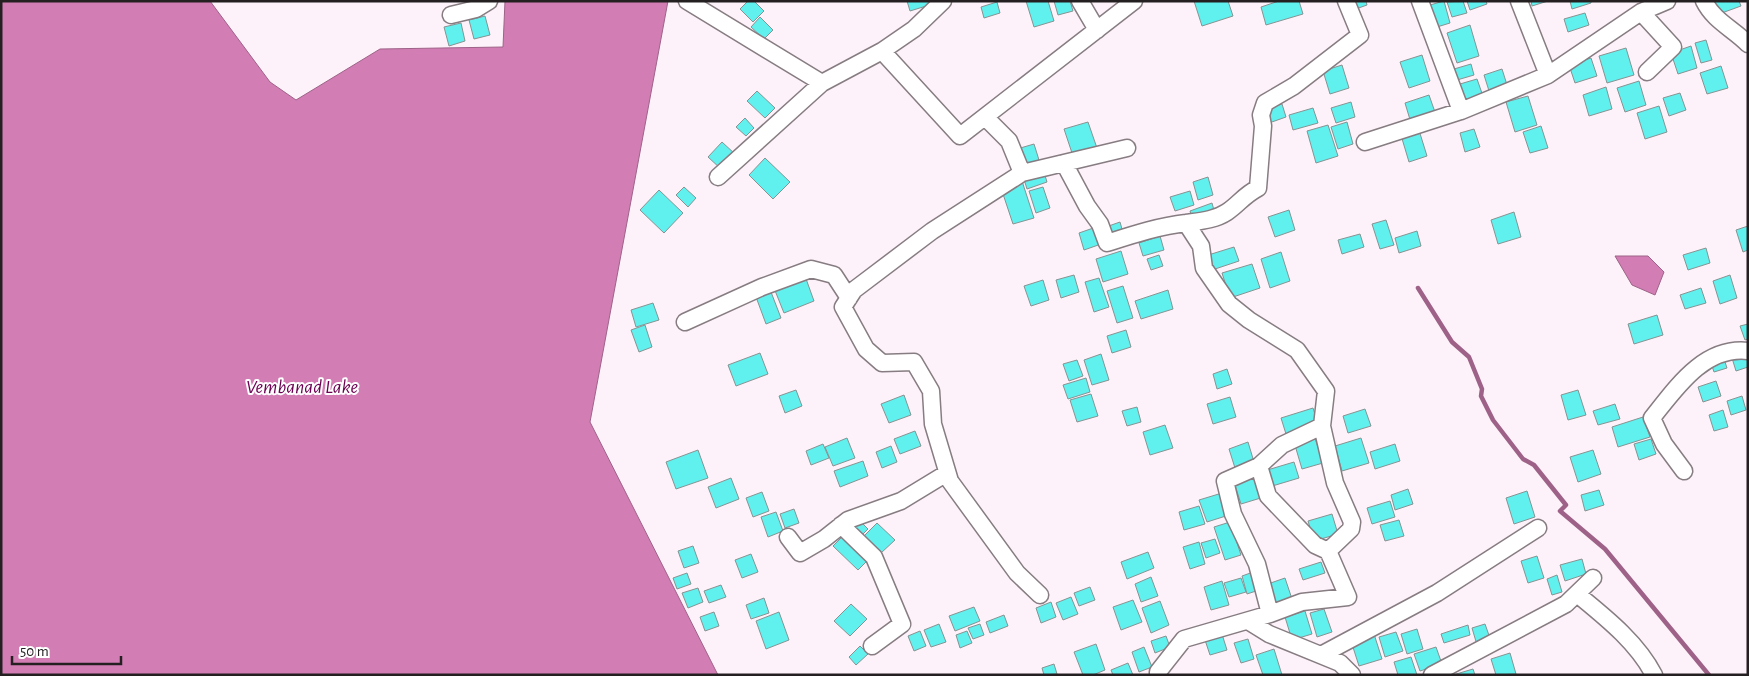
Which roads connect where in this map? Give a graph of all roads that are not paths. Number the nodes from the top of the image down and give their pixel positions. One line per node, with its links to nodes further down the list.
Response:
1 (489, 1): 12 (street)
2 (688, 1): 18 (street)
3 (943, 1): 15 (street)
4 (1080, 1): 13 (street)
5 (1134, 1): 13 (street)
6 (1346, 1): 26 (street)
7 (1420, 1): 19 (street)
8 (1518, 1): 17 (street)
9 (1667, 1): 11 (street)
10 (1704, 1): 14 (street)
11 (1641, 12): 16 (street); 17 (street)
12 (451, 16)
13 (1097, 30): 20 (street)
14 (1748, 44)
15 (882, 51): 18 (street); 20 (street)
16 (1647, 72)
17 (1548, 76): 19 (street)
18 (822, 83): 25 (street)
19 (1462, 111): 21 (street)
20 (985, 117): 24 (street)
21 (1365, 142)
22 (1126, 148): 23 (street)
23 (1064, 163): 24 (street); 26 (street)
24 (1022, 173): 27 (street)
25 (718, 177)
26 (1186, 223): 30 (street)
27 (849, 298): 28 (street); 33 (street)
28 (685, 322)
29 (1748, 351): 32 (street)
30 (1322, 426): 31 (street); 37 (street)
31 (1259, 466): 37 (street); 41 (street)
32 (1684, 470)
33 (947, 473): 34 (street); 40 (street)
34 (841, 526): 36 (street); 43 (street)
35 (1538, 528): 44 (street)
36 (788, 537)
37 (1328, 551): 41 (street)
38 (1593, 578): 39 (street)
39 (1577, 594): 47 (street); 48 (street)
40 (1040, 595)
41 (1270, 614): 42 (street)
42 (1248, 621): 44 (street); 45 (street)
43 (872, 646)
44 (1321, 655): 46 (street)
45 (1158, 675)
46 (1352, 675)
47 (1432, 675)
48 (1654, 675)

